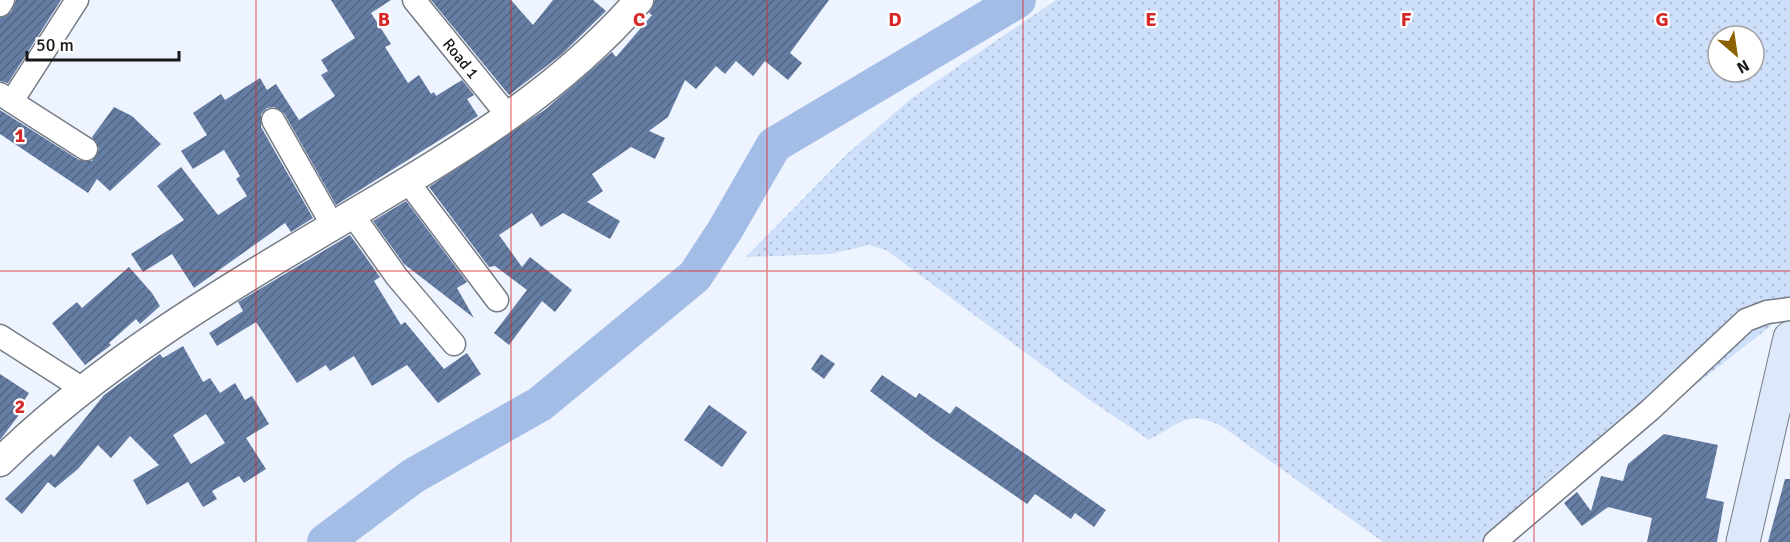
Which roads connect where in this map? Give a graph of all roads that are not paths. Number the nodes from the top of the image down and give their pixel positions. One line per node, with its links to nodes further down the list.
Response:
1 (3, 0): 5 (street)
2 (77, 0): 6 (street)
3 (414, 0): 7 (street, Road 1)
4 (639, 0): 7 (street)
5 (0, 5)
6 (6, 98): 9 (street)
7 (509, 117): 10 (street)
8 (273, 120): 11 (street)
9 (86, 149)
10 (408, 182): 11 (street); 12 (street)
11 (343, 220): 16 (street); 17 (street)
12 (497, 300)
13 (1790, 309): 19 (street)
14 (0, 336): 17 (street)
15 (1790, 338): 20 (main road)
16 (454, 344)
17 (83, 389): 18 (street)
18 (0, 462)
19 (1495, 542)
20 (1743, 542)

